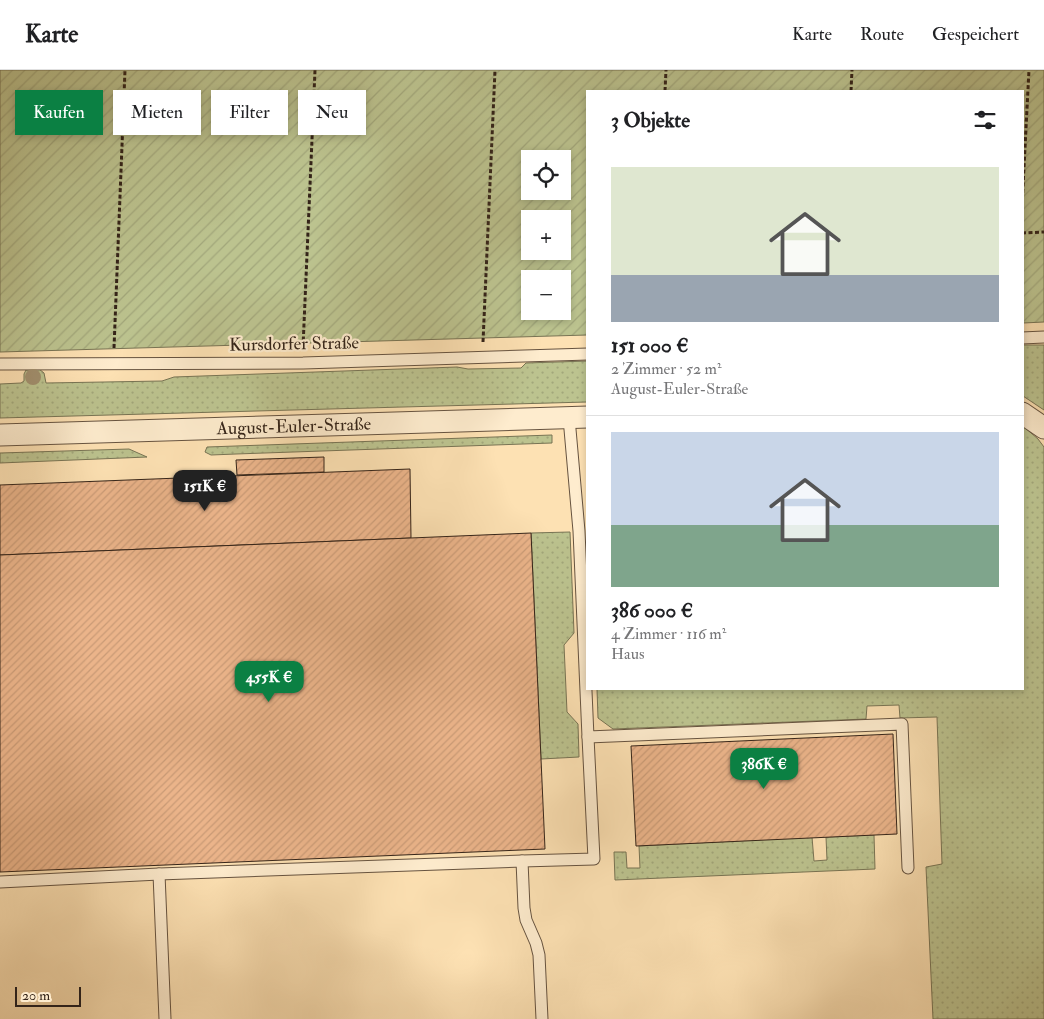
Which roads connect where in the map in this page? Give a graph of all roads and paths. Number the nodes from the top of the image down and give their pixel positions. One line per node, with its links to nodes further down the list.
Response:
1 (126, 70): 18 (path)
2 (315, 70): 16 (path)
3 (495, 70): 15 (path)
4 (666, 70): 7 (path)
5 (852, 70): 8 (path)
6 (1029, 70): 9 (path)
7 (665, 90)
8 (851, 90)
9 (1024, 167)
10 (1044, 232): 11 (path)
11 (1024, 233)
12 (1044, 337): 13 (lane)
13 (1024, 338)
14 (586, 354): 15 (lane, Kursdorfer Straße)
15 (483, 358): 16 (lane, Kursdorfer Straße)
16 (303, 362): 18 (lane, Kursdorfer Straße)
17 (0, 364): 18 (lane, Kursdorfer Straße)
18 (114, 364)
19 (1024, 414): 21 (street)
20 (578, 417): 22 (street, August-Euler-Straße); 23 (lane)
21 (1044, 428)
22 (0, 435)
23 (588, 737): 24 (lane); 25 (lane)
24 (522, 861): 26 (lane); 29 (lane)
25 (908, 868)
26 (159, 874): 27 (lane); 28 (lane)
27 (0, 882)
28 (165, 1019)
29 (542, 1019)

